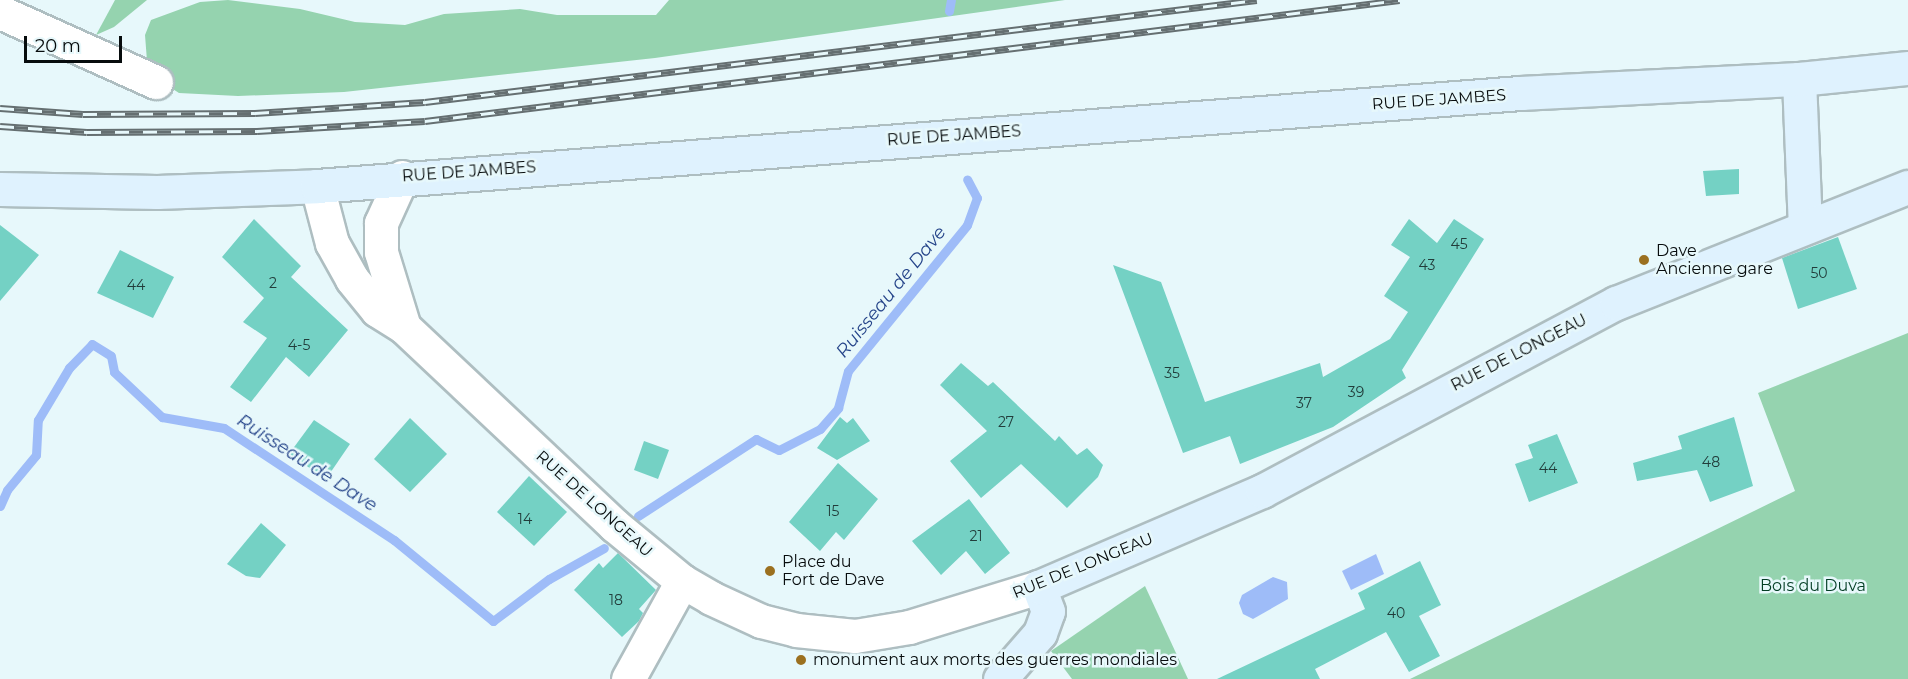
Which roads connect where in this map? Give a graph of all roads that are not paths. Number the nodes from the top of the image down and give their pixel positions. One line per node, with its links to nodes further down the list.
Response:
1 (0, 12): 4 (street)
2 (1908, 68): 3 (main road, RUE DE JAMBES)
3 (1799, 79): 5 (main road, RUE DE JAMBES); 9 (main road)
4 (156, 82)
5 (402, 177): 6 (main road, RUE DE JAMBES); 10 (street, RUE DE LONGEAU)
6 (316, 186): 8 (main road, RUE DE JAMBES); 10 (street, RUE DE LONGEAU)
7 (1908, 187): 9 (main road, RUE DE LONGEAU)
8 (0, 189)
9 (1806, 226): 12 (main road, RUE DE LONGEAU)
10 (404, 327): 11 (street, RUE DE LONGEAU)
11 (682, 581): 12 (street, RUE DE LONGEAU); 13 (street)
12 (1039, 587): 14 (main road)
13 (628, 679)
14 (1000, 679)

